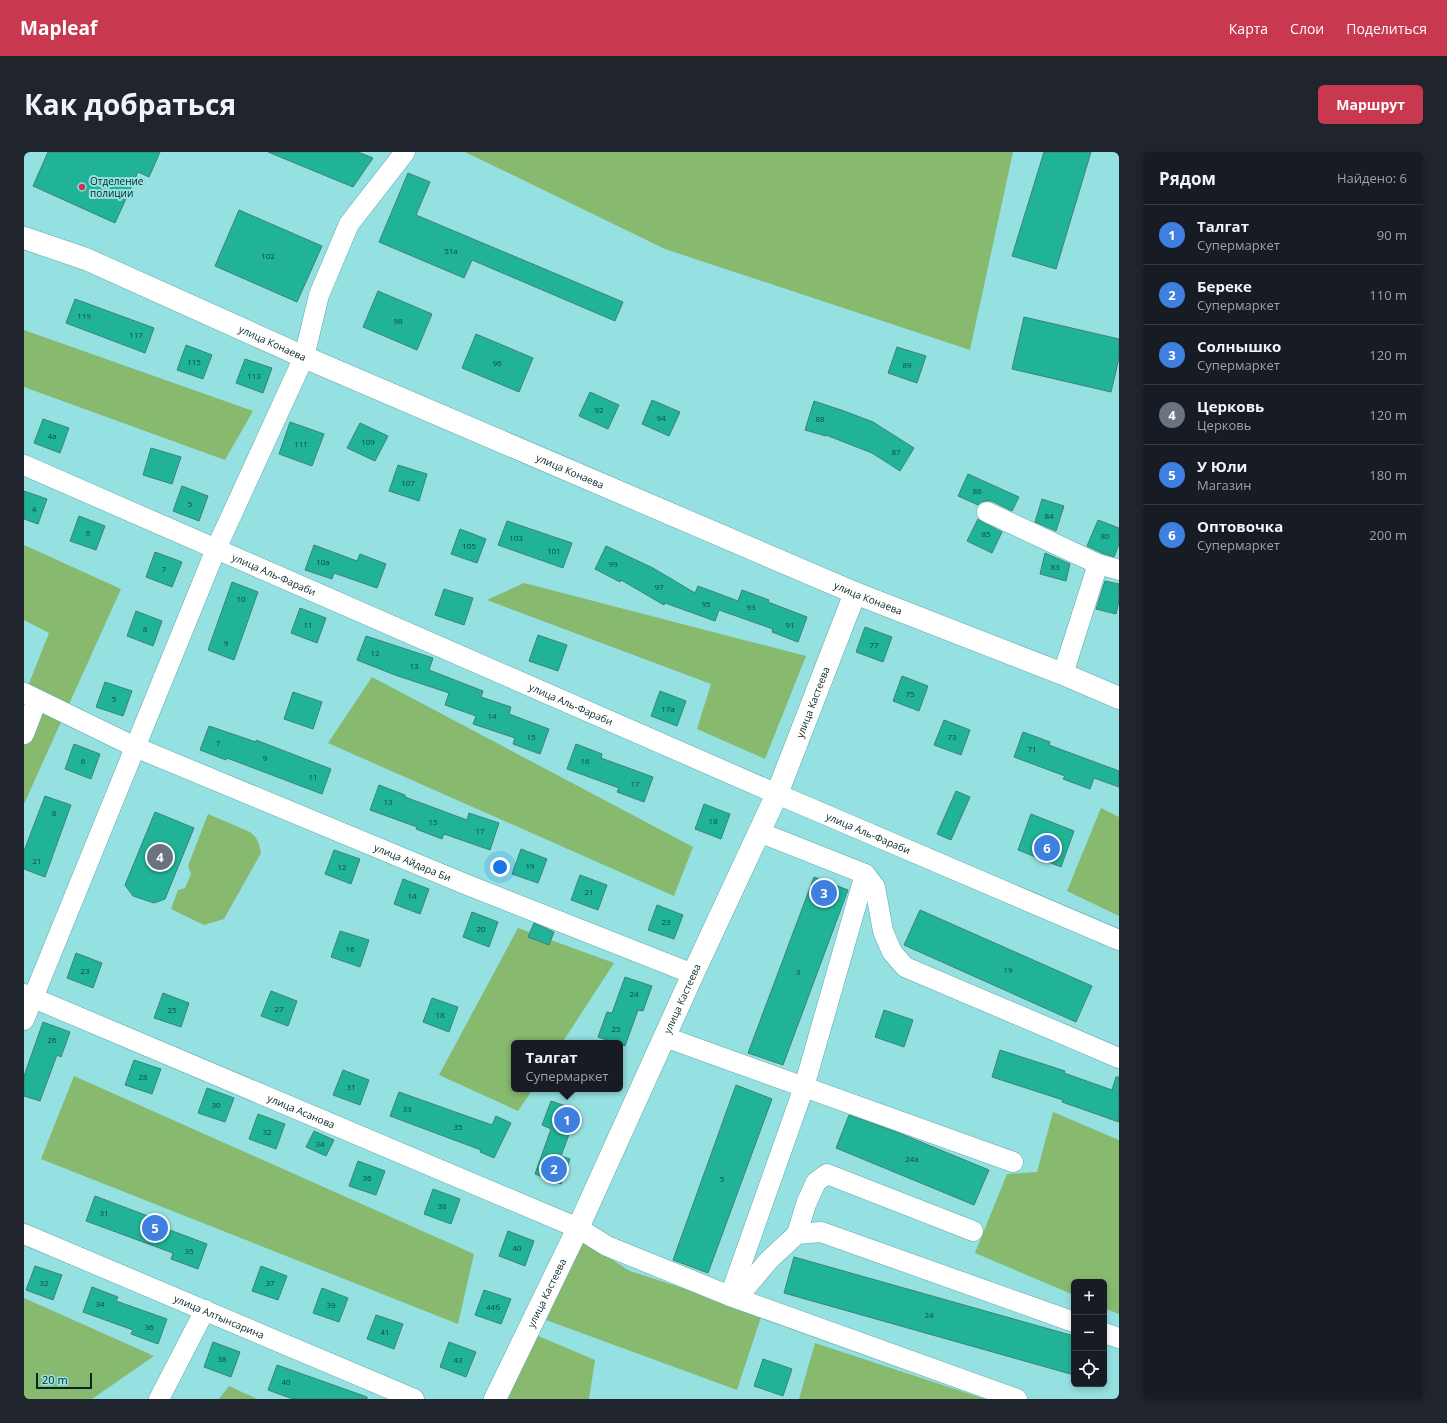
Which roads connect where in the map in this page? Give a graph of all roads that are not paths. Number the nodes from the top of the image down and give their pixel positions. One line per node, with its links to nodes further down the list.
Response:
1 (405, 152): 3 (street)
2 (24, 238): 3 (main road, улица Конаева)
3 (304, 357): 6 (street); 9 (main road, улица Конаева)
4 (24, 465): 6 (street, улица Аль-Фараби)
5 (987, 512): 7 (street)
6 (216, 549): 14 (street); 15 (street, улица Аль-Фараби)
7 (1098, 564): 8 (street); 10 (street)
8 (1119, 570)
9 (855, 593): 10 (main road, улица Конаева); 15 (main road, улица Кастеева)
10 (1063, 674): 12 (main road, улица Конаева)
11 (31, 696): 13 (street); 14 (street, улица Айдара Би)
12 (1119, 698)
13 (24, 734)
14 (135, 747): 19 (street, улица Айдара Би); 20 (street)
15 (776, 794): 16 (main road, улица Кастеева); 18 (street, улица Аль-Фараби)
16 (759, 832): 17 (street); 19 (main road, улица Кастеева)
17 (865, 874): 23 (street); 24 (street)
18 (1119, 940)
19 (693, 974): 22 (main road, улица Кастеева)
20 (29, 996): 21 (street); 26 (street, улица Асанова)
21 (24, 1020)
22 (665, 1037): 24 (street); 26 (main road, улица Кастеева)
23 (1119, 1058)
24 (804, 1086): 25 (street); 30 (street)
25 (1013, 1162)
26 (578, 1228): 30 (street, улица Асанова); 37 (main road, улица Кастеева)
27 (973, 1231): 29 (street)
28 (24, 1234): 31 (street, улица Алтынсарина)
29 (797, 1234): 30 (street); 32 (street)
30 (734, 1297): 38 (street, улица Асанова)
31 (205, 1310): 35 (street); 36 (street, улица Алтынсарина)
32 (1071, 1321)
33 (1107, 1334): 34 (street)
34 (1119, 1338)
35 (159, 1399)
36 (414, 1399)
37 (495, 1399)
38 (1017, 1399)

